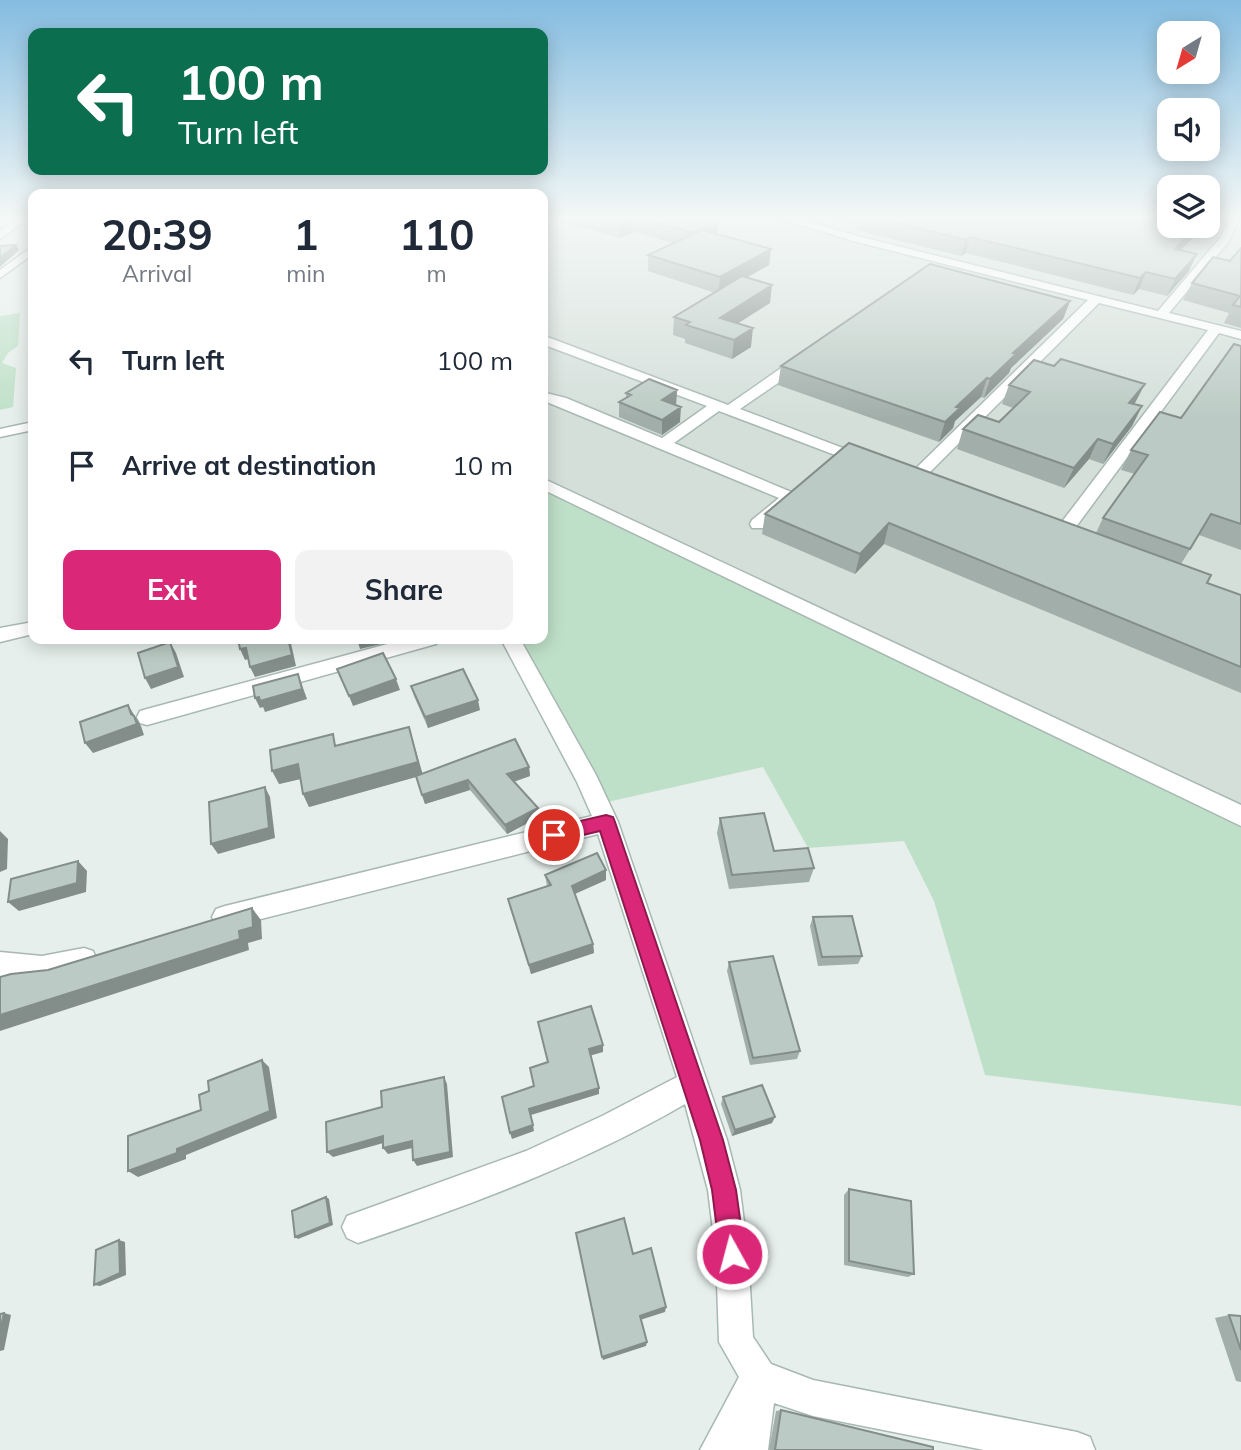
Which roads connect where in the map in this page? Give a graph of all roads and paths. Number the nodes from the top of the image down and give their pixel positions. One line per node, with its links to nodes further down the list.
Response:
1 (1030, 284): 3 (street)
2 (1188, 284): 4 (street)
3 (1097, 298): 4 (street); 15 (street)
4 (1162, 314): 5 (street)
5 (1216, 328): 6 (street); 18 (street)
6 (1241, 335)
7 (548, 341): 10 (street)
8 (808, 355): 10 (street)
9 (548, 398): 13 (street)
10 (722, 408): 13 (street); 14 (street)
11 (28, 427): 12 (street)
12 (0, 433)
13 (663, 444): 17 (street)
14 (877, 466)
15 (913, 480)
16 (548, 486): 24 (street)
17 (758, 524)
18 (1061, 535)
19 (28, 629): 20 (street)
20 (0, 635)
21 (411, 644): 23 (street)
22 (514, 644): 25 (street)
23 (147, 717)
24 (1241, 816)
25 (606, 822): 26 (street); 29 (street)
26 (200, 925)
27 (112, 952): 28 (street)
28 (0, 964)
29 (694, 1083): 30 (street); 31 (street)
30 (358, 1227)
31 (759, 1376): 32 (street); 33 (street); 34 (street)
32 (718, 1450)
33 (750, 1450)
34 (1077, 1450)

